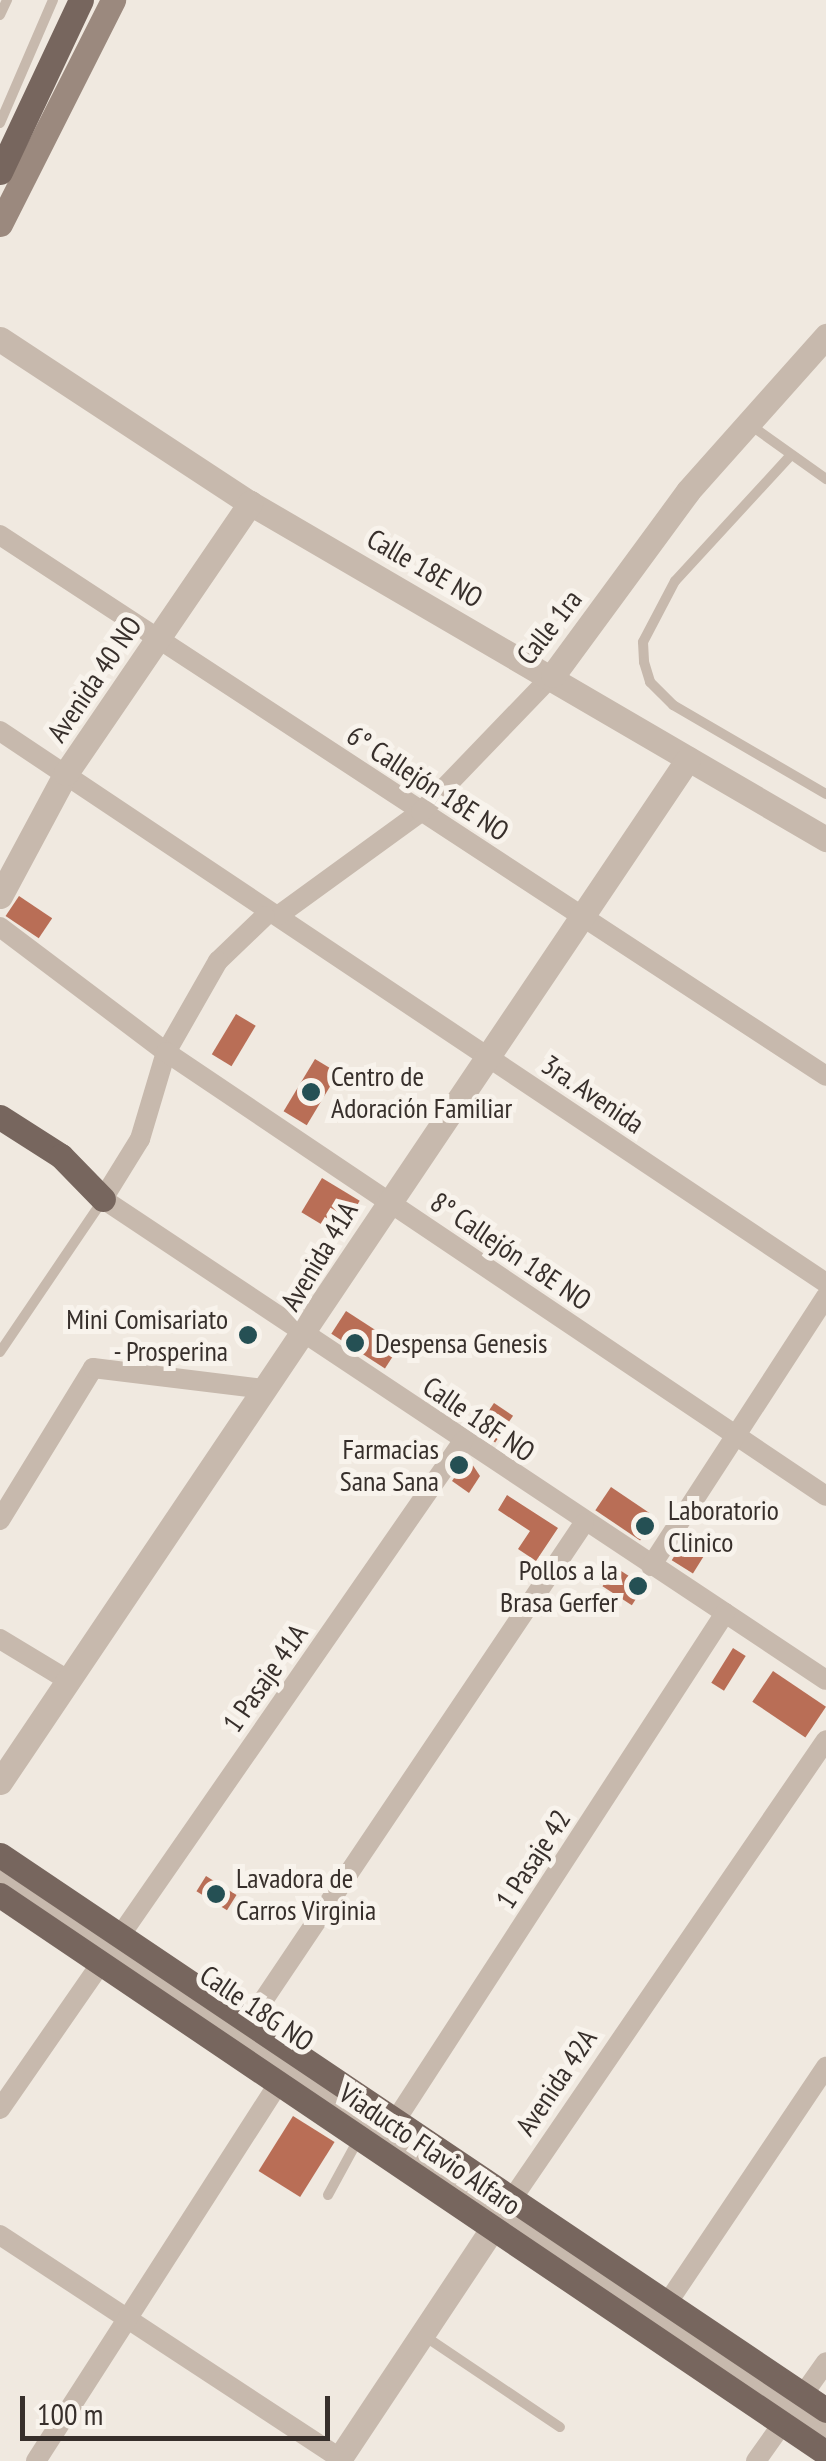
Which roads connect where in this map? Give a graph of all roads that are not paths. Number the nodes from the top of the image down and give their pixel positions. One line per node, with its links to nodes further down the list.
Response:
1 (6, 0): 5 (lane)
2 (53, 0): 6 (lane)
3 (81, 0): 7 (main road)
4 (114, 0): 8 (main road)
5 (0, 16)
6 (0, 123)
7 (0, 172)
8 (0, 224)
9 (826, 336): 11 (street, Calle 1ra)
10 (0, 339): 14 (street, Calle 18E NO)
11 (748, 424): 12 (lane); 17 (street, Calle 1ra)
12 (791, 456): 13 (lane); 21 (lane)
13 (826, 478)
14 (250, 503): 16 (street, Avenida 40 NO); 17 (street, Calle 18E NO)
15 (0, 536): 16 (street, 6° Callejón 18E NO)
16 (157, 640): 20 (street, Avenida 40 NO); 22 (street, 6° Callejón 18E NO)
17 (552, 675): 19 (street, Calle 18E NO); 22 (street, Calle 1ra)
18 (0, 730): 20 (street, 3ra. Avenida)
19 (688, 759): 23 (street, Calle 18E NO); 25 (street, Avenida 41A)
20 (66, 773): 24 (street, Avenida 40 NO); 26 (street, 3ra. Avenida)
21 (826, 794)
22 (421, 812): 25 (street, 6° Callejón 18E NO); 26 (street, Calle 1ra)
23 (826, 839)
24 (0, 896)
25 (580, 915): 29 (street, Avenida 41A); 30 (street, 6° Callejón 18E NO)
26 (272, 916): 28 (street, Calle 1ra); 29 (street, 3ra. Avenida)
27 (0, 927): 28 (street, 8° Callejón 18E NO)
28 (166, 1052): 33 (street, Calle 1ra); 34 (street, 8° Callejón 18E NO)
29 (486, 1055): 34 (street, Avenida 41A); 35 (street, 3ra. Avenida)
30 (826, 1076)
31 (0, 1117): 33 (main road)
32 (0, 1134): 33 (main road)
33 (100, 1198): 37 (street, Calle 18F NO); 38 (lane)
34 (387, 1201): 37 (street, Avenida 41A); 40 (street, 8° Callejón 18E NO)
35 (826, 1284)
36 (826, 1297): 40 (street)
37 (305, 1336): 39 (street, Avenida 41A); 41 (street, Calle 18F NO)
38 (0, 1352)
39 (264, 1389): 43 (street); 48 (street, Avenida 41A)
40 (738, 1436): 42 (street, 8° Callejón 18E NO); 45 (street)
41 (463, 1441): 44 (street, Calle 18F NO); 55 (street, 1 Pasaje 41A)
42 (826, 1496)
43 (0, 1520)
44 (584, 1523): 45 (street, Calle 18F NO); 56 (street)
45 (651, 1566): 46 (street, Calle 18F NO)
46 (724, 1614): 49 (street, Calle 18F NO); 60 (street, 1 Pasaje 42)
47 (0, 1639): 48 (street)
48 (66, 1678): 51 (street, Avenida 41A)
49 (826, 1680)
50 (826, 1740): 62 (street, Avenida 42A)
51 (0, 1782)
52 (0, 1855): 68 (main road, Viaducto Flavio Alfaro, bridge)
53 (0, 1872): 55 (street, Calle 18G NO)
54 (0, 1894): 72 (main road, Viaducto Flavio Alfaro, bridge)
55 (112, 1946): 56 (street, Calle 18G NO); 59 (street, 1 Pasaje 41A)
56 (242, 2034): 57 (street, Calle 18G NO)
57 (290, 2066): 60 (street, Calle 18G NO); 64 (street)
58 (826, 2067): 65 (street)
59 (0, 2110)
60 (378, 2128): 61 (lane); 62 (street, Calle 18G NO)
61 (328, 2195)
62 (503, 2213): 65 (street, Calle 18G NO); 66 (street, Avenida 42A)
63 (0, 2236): 64 (street)
64 (129, 2315): 73 (street); 74 (street)
65 (658, 2318): 69 (street, Calle 18G NO)
66 (422, 2334): 70 (lane); 73 (street, Avenida 42A)
67 (826, 2362): 69 (street)
68 (826, 2410)
69 (794, 2411): 71 (street, Calle 18G NO); 75 (street)
70 (560, 2427)
71 (826, 2432)
72 (826, 2453)
73 (339, 2460)
74 (36, 2461)
75 (756, 2461)

